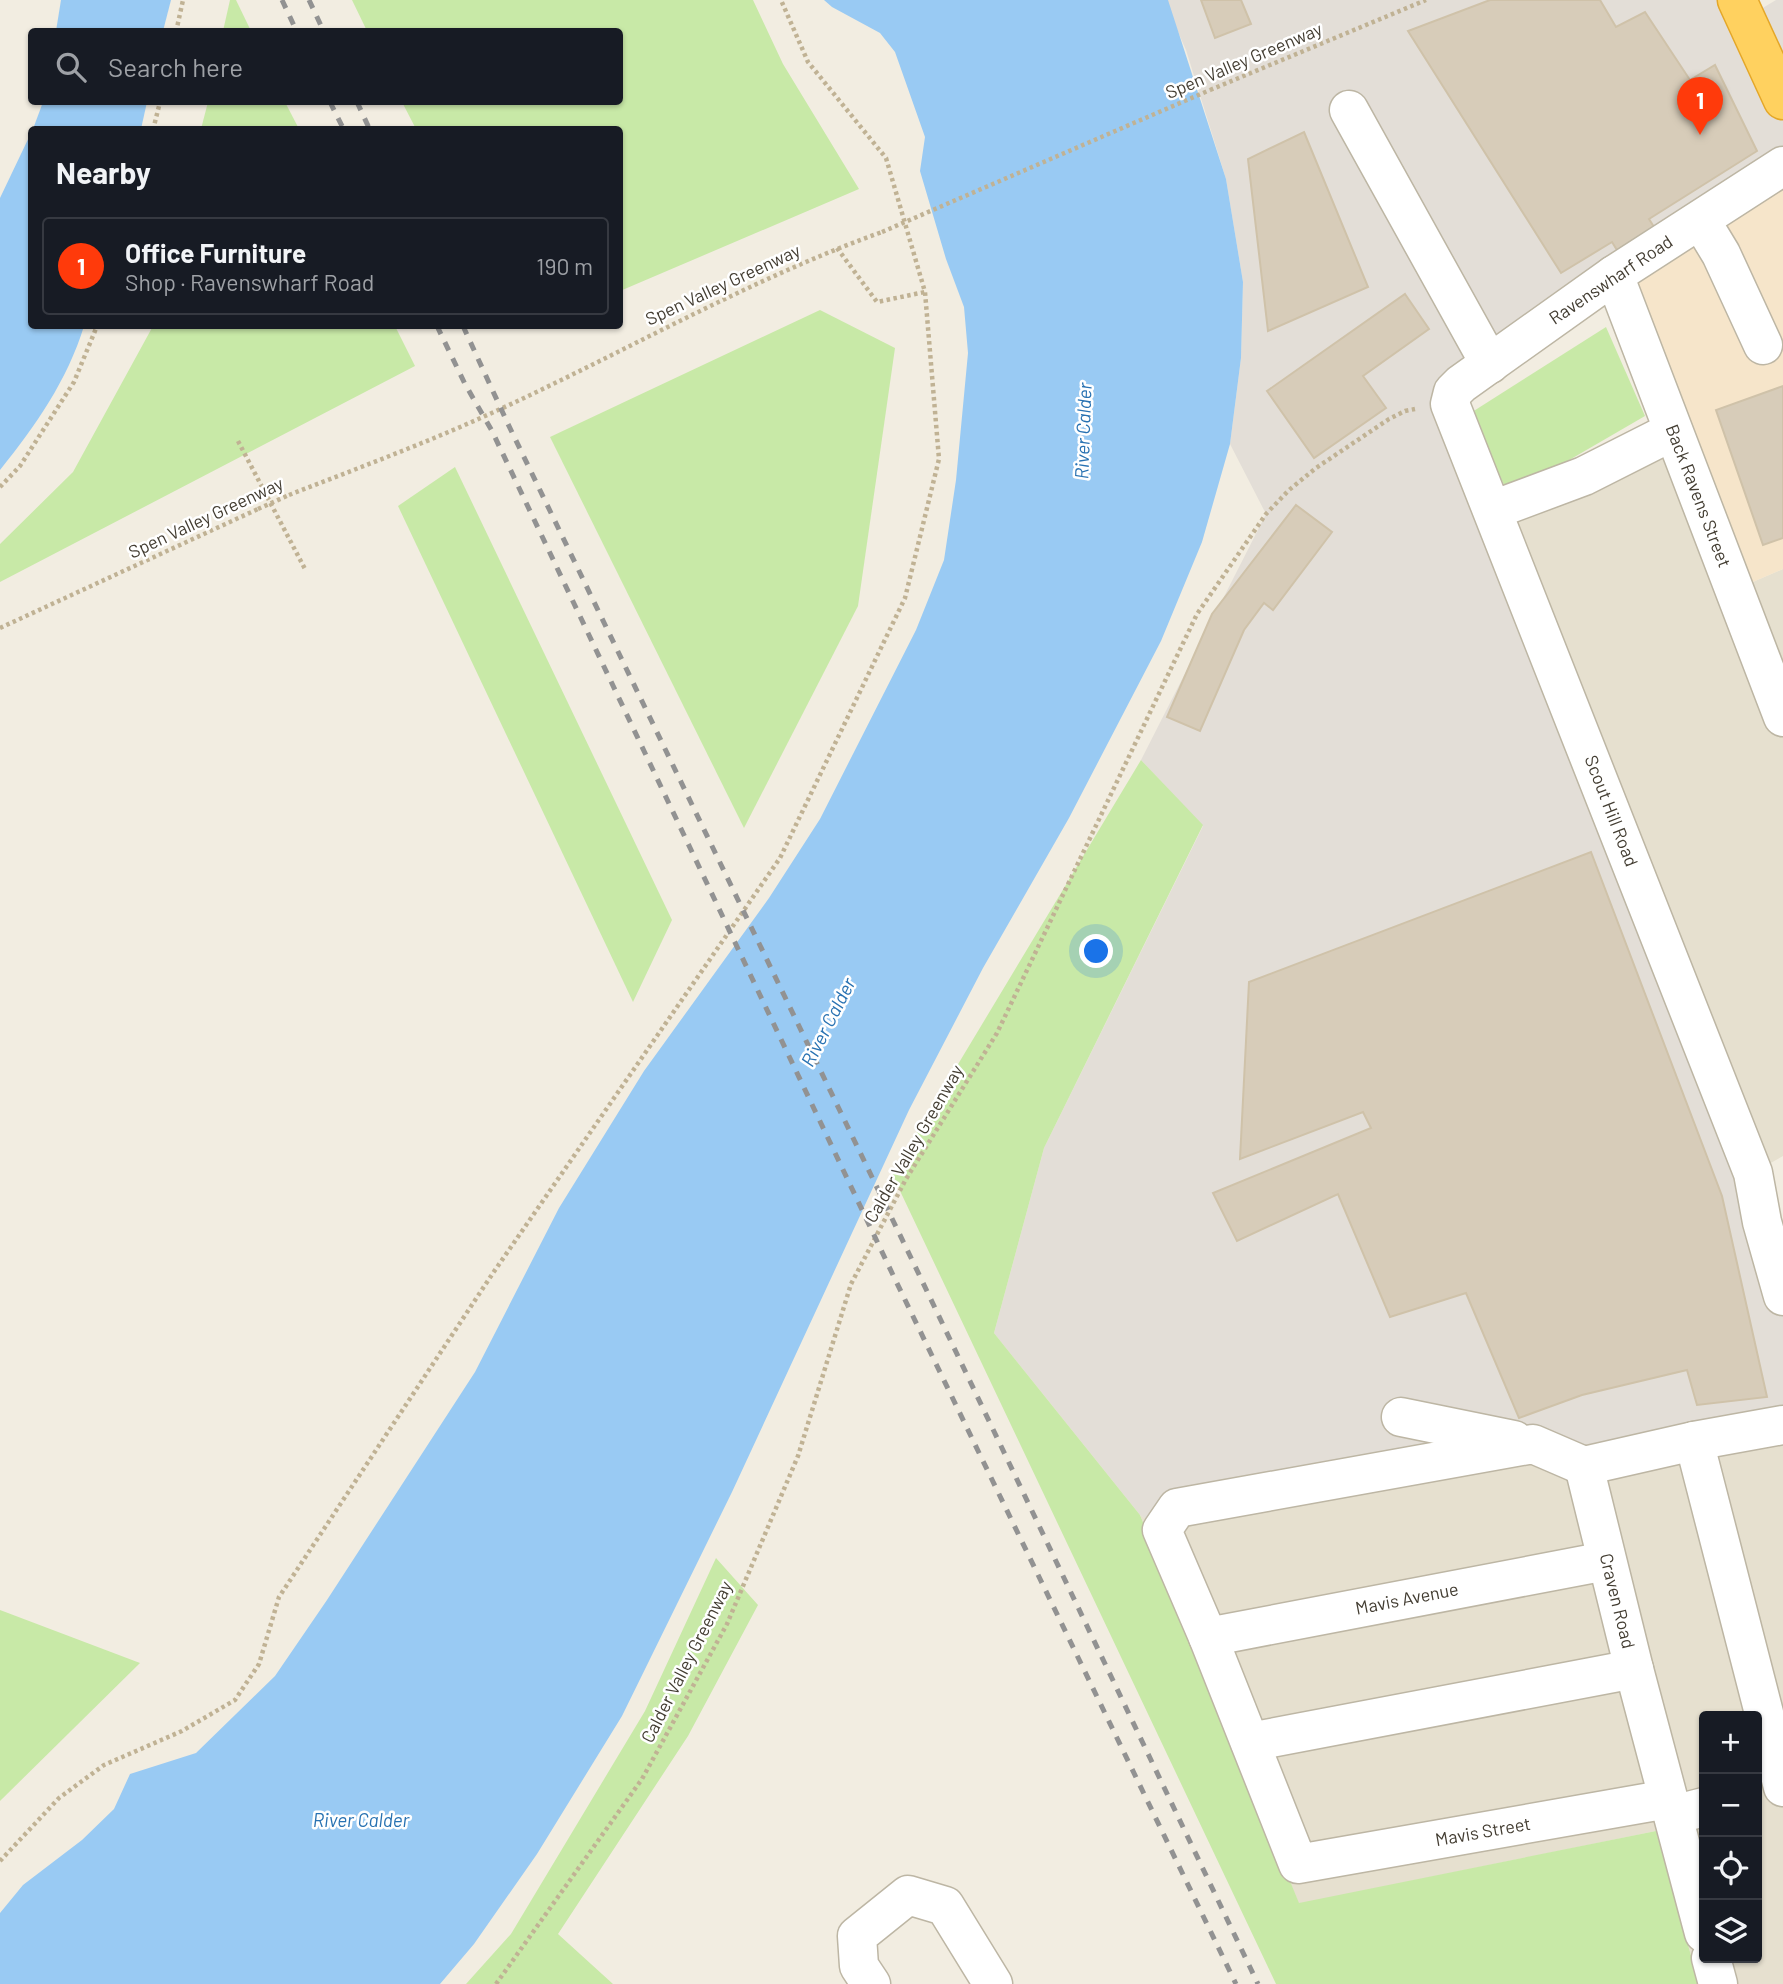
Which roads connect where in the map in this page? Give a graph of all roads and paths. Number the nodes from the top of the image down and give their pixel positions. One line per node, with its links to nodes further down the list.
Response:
1 (183, 0): 5 (path)
2 (781, 0): 14 (path)
3 (1426, 0): 12 (path, Spen Valley Greenway, bridge)
4 (1737, 0): 6 (highway)
5 (177, 28)
6 (1783, 100)
7 (159, 105): 9 (path)
8 (1349, 110): 17 (street)
9 (154, 126)
10 (1783, 166): 11 (street, Ravenswharf Road)
11 (1701, 220): 13 (street, Ravenswharf Road); 16 (street)
12 (837, 248): 14 (path); 24 (path, Spen Valley Greenway, bridge)
13 (1614, 275): 17 (street, Ravenswharf Road); 19 (street, Back Ravens Street)
14 (925, 292): 40 (path)
15 (96, 329): 21 (path)
16 (1763, 345)
17 (1490, 364): 18 (street, Ravenswharf Road)
18 (1450, 404): 22 (street, Scout Hill Road); 43 (path, Calder Valley Greenway)
19 (1673, 431): 22 (street); 25 (street, Back Ravens Street)
20 (238, 441): 23 (path)
21 (0, 487)
22 (1493, 510): 26 (street, Scout Hill Road)
23 (306, 569)
24 (0, 628)
25 (1783, 717)
26 (1768, 1166): 27 (street, Scout Hill Road)
27 (1783, 1296)
28 (1401, 1417): 31 (street)
29 (1783, 1425): 30 (street)
30 (1694, 1441): 32 (street); 37 (street)
31 (1533, 1444): 32 (street); 34 (street)
32 (1584, 1466): 33 (street, Craven Road)
33 (1606, 1561): 34 (street, Mavis Avenue); 35 (street, Craven Road)
34 (1208, 1637): 36 (street)
35 (1634, 1669): 36 (street); 39 (street, Craven Road)
36 (1250, 1742): 39 (street, Mavis Street)
37 (1783, 1787): 38 (street)
38 (1762, 1792)
39 (1682, 1807): 41 (street, Craven Road)
40 (0, 1861)
41 (1699, 1904)
42 (1712, 1963): 46 (street)
43 (496, 1984)
44 (871, 1984): 45 (street)
45 (993, 1984)
46 (1718, 1984)

